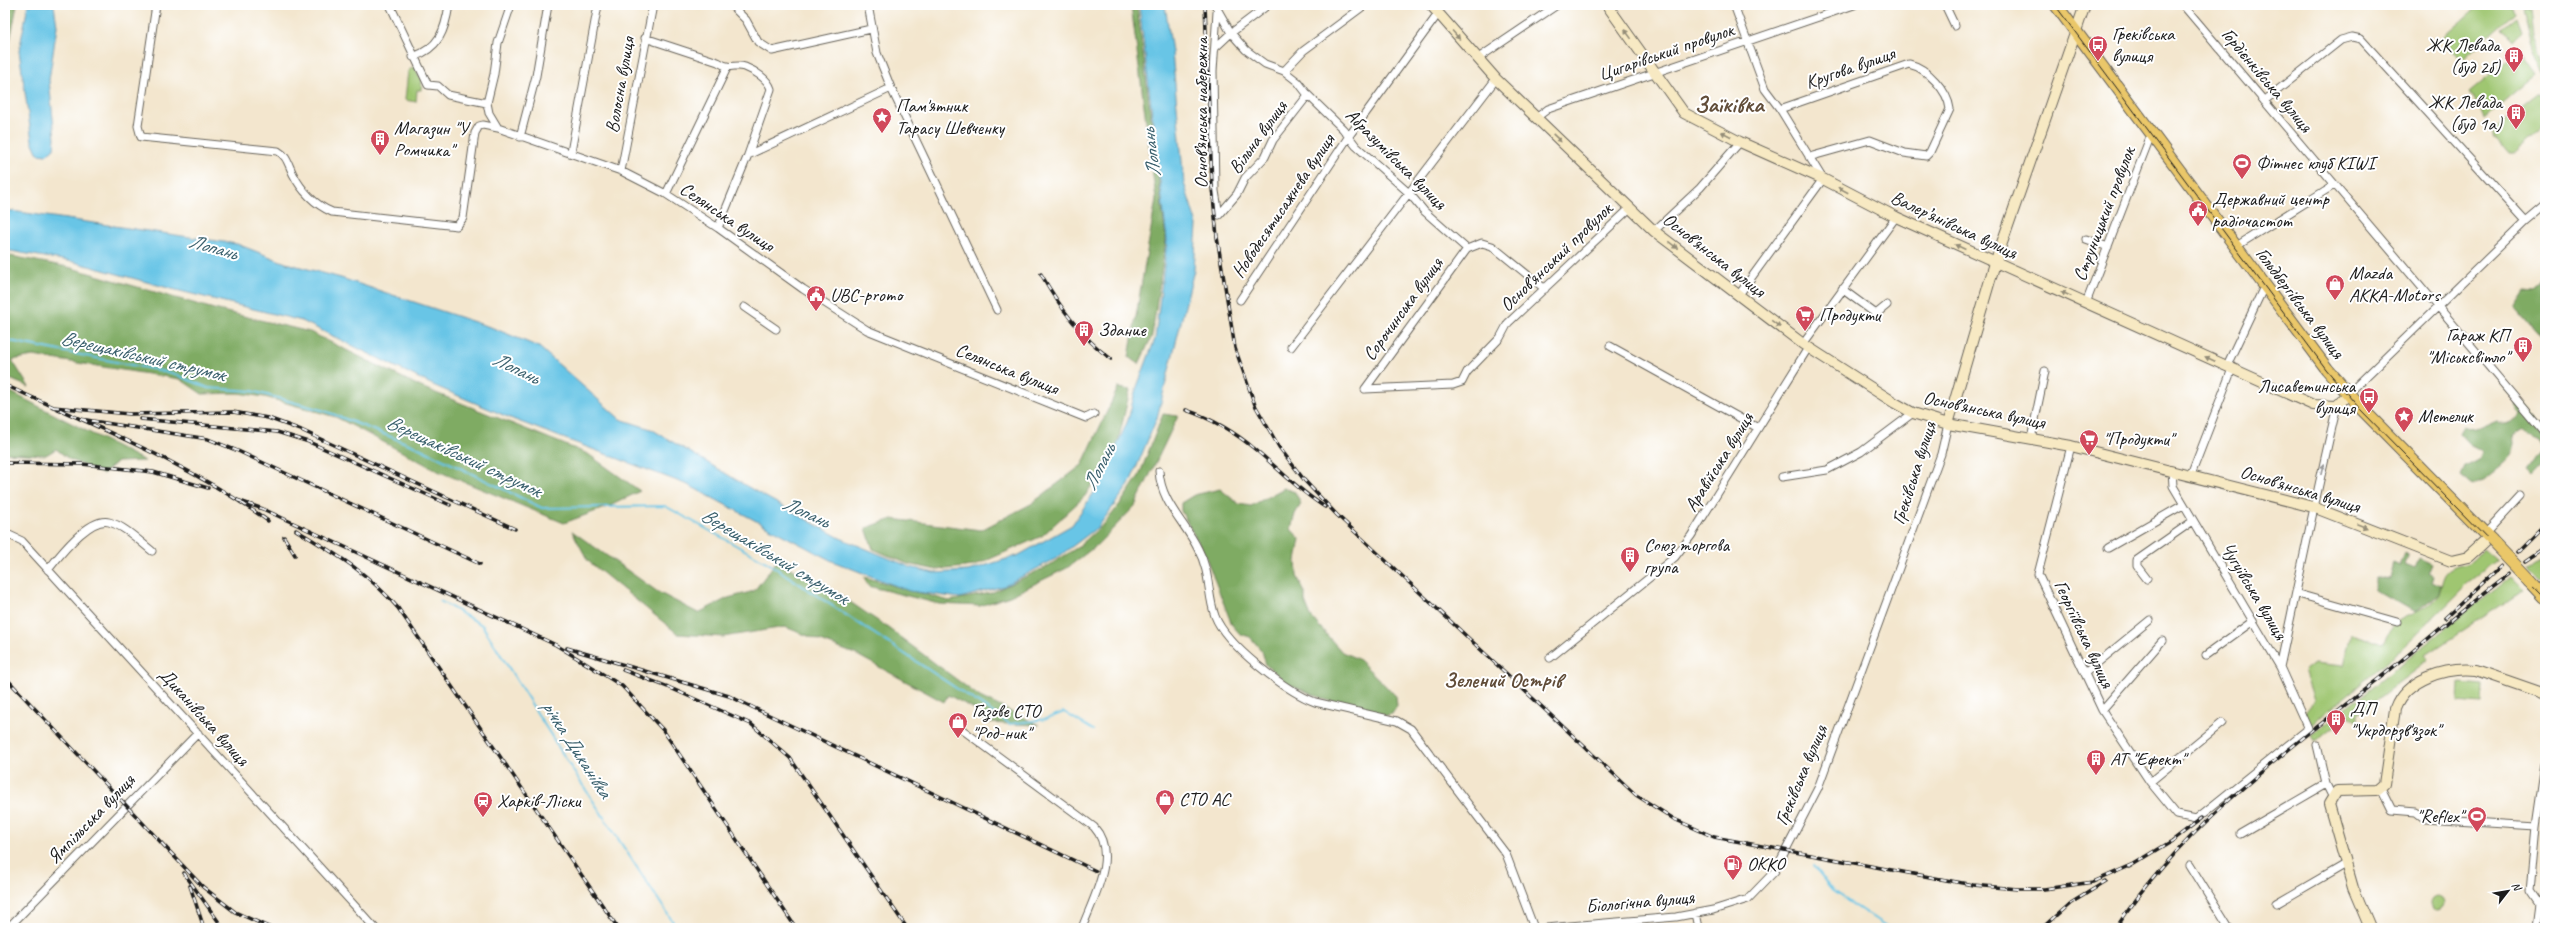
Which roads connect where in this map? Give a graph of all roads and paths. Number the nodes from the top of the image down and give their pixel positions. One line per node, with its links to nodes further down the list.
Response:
1 (156, 5): 42 (street, Селянська вулиця)
2 (390, 5): 30 (street)
3 (449, 5): 30 (street)
4 (511, 5): 39 (street)
5 (548, 5): 44 (street)
6 (598, 5): 47 (street)
7 (653, 5): 27 (street, Волосна вулиця)
8 (731, 5): 24 (street)
9 (868, 5): 24 (street)
10 (1268, 5): 26 (street)
11 (1365, 5): 33 (street)
12 (1431, 5): 22 (street, Основ’янська вулиця)
13 (1557, 5): 31 (street)
14 (1607, 5): 34 (street, Валер’янівська вулиця, one-way to 14)
15 (1734, 5): 28 (street)
16 (1854, 5): 28 (street, Цигарівський провулок)
17 (1945, 5): 23 (street)
18 (2056, 5): 25 (main road, Гольдбергівська вулиця)
19 (2084, 5): 25 (street, Греківська вулиця)
20 (2182, 5): 38 (street, Гордієнківська вулиця)
21 (1216, 8): 26 (street, Абразумівська вулиця); 29 (street, Основ’янська набережна)
22 (1438, 14): 31 (street, Основ’янська вулиця, one-way to 31); 43 (street, Новодесятисажнева вулиця)
23 (1955, 26)
24 (871, 29): 36 (street)
25 (2075, 32): 45 (main road, Гольдбергівська вулиця); 66 (street, Греківська вулиця)
26 (1231, 33): 29 (street); 33 (street, Абразумівська вулиця)
27 (645, 38): 32 (street); 50 (street, Волосна вулиця)
28 (1746, 41): 34 (street, Цигарівський провулок); 40 (street)
29 (1215, 48): 57 (street, Основ’янська набережна)
30 (412, 57): 39 (street)
31 (1477, 59): 35 (street, Основ’янська вулиця)
32 (727, 68): 48 (street); 54 (street)
33 (1284, 71): 37 (street, Абразумівська вулиця)
34 (1655, 72): 41 (street, Цигарівський провулок); 46 (street, Валер’янівська вулиця, one-way to 34)
35 (1496, 79): 41 (street, Основ’янська вулиця); 53 (street)
36 (891, 88): 48 (street); 76 (street)
37 (1308, 95): 43 (street, Абразумівська вулиця); 57 (street, Вільна вулиця)
38 (2264, 101): 52 (street, Гордієнківська вулиця); 59 (street)
39 (487, 102): 42 (street)
40 (1780, 109): 49 (street); 49 (street, Кругова вулиця)
41 (1536, 118): 56 (street, Основ’янська вулиця, one-way to 56)
42 (498, 128): 44 (street, Селянська вулиця)
43 (1350, 136): 53 (street, Абразумівська вулиця); 71 (street, Новодесятисажнева вулиця)
44 (520, 137): 47 (street, Селянська вулиця)
45 (2153, 137): 63 (street, Струницький провулок); 64 (main road, Гольдбергівська вулиця)
46 (1740, 142): 51 (street, Валер’янівська вулиця); 61 (street)
47 (571, 152): 50 (street, Селянська вулиця)
48 (748, 155): 60 (street)
49 (1809, 157): 51 (street)
50 (621, 171): 54 (street, Селянська вулиця)
51 (1823, 179): 58 (street, Валер’янівська вулиця, one-way to 51); 70 (street)
52 (2334, 185): 64 (street); 75 (street, Гордієнківська вулиця)
53 (1409, 193): 65 (street, Абразумівська вулиця); 80 (street)
54 (666, 194): 60 (street, Селянська вулиця)
55 (2545, 205): 59 (street)
56 (1629, 209): 61 (street, Основ’янська вулиця); 68 (street, Основ’янський провулок)
57 (1218, 215)
58 (1896, 218): 66 (street, Валер’янівська вулиця, one-way to 58); 69 (street, Аравійська вулиця)
59 (2526, 221): 75 (street)
60 (718, 228): 87 (street, Селянська вулиця)
61 (1654, 231): 70 (street, Основ’янська вулиця, one-way to 70)
62 (2086, 239): 63 (street)
63 (2108, 247): 72 (street, Струницький провулок)
64 (2235, 247): 67 (main road, Гольдбергівська вулиця)
65 (1467, 249): 68 (street); 83 (street, Сорочинська вулиця)
66 (1996, 263): 72 (street, Валер’янівська вулиця, one-way to 66); 88 (street, Греківська вулиця)
67 (2266, 288): 81 (street); 84 (main road, Гольдбергівська вулиця)
68 (1545, 289): 83 (street, Основ’янський провулок)
69 (1842, 289): 73 (street); 79 (street, Аравійська вулиця)
70 (1738, 296): 79 (street, Основ’янська вулиця, one-way to 79)
71 (1240, 300)
72 (2086, 303): 81 (street, Валер’янівська вулиця, one-way to 72)
73 (1887, 305)
74 (744, 307): 77 (street)
75 (2438, 307): 84 (street); 90 (street, Гордієнківська вулиця)
76 (997, 310)
77 (776, 329)
78 (1610, 346): 89 (street)
79 (1805, 346): 86 (street, Основ’янська вулиця); 89 (street, Аравійська вулиця)
80 (1291, 347)
81 (2232, 369): 85 (street, Валер’янівська вулиця); 95 (street)
82 (2045, 371): 91 (street)
83 (1365, 388)
84 (2348, 394): 85 (street); 102 (main road, Гольдбергівська вулиця)
85 (2337, 406): 99 (street, one-way to 85)
86 (1913, 413): 88 (street, Основ’янська вулиця); 96 (street)
87 (1094, 414)
88 (1948, 424): 91 (street, Основ’янська вулиця); 134 (street, Греківська вулиця)
89 (1758, 428): 114 (street, Аравійська вулиця)
90 (2545, 433)
91 (2031, 438): 92 (street, Основ’янська вулиця)
92 (2071, 446): 94 (street, Основ’янська вулиця); 116 (street, Георгіївська вулиця)
93 (1159, 471): 139 (street)
94 (2172, 471): 95 (street, Основ’янська вулиця); 98 (street, Чугуївська вулиця)
95 (2191, 475): 99 (street, Основ’янська вулиця)
96 (1782, 477)
97 (2521, 495): 102 (street)
98 (2183, 505): 100 (street, Чугуївська вулиця); 103 (street)
99 (2313, 507): 102 (street, Основ’янська вулиця, one-way to 102); 107 (street)
100 (2193, 522): 106 (street); 110 (street, Чугуївська вулиця)
101 (5, 533): 105 (street, Диканівська вулиця)
102 (2488, 538): 108 (main road, Гольдбергівська вулиця, bridge)
103 (2108, 548)
104 (152, 551): 105 (street)
105 (48, 570): 121 (street, Диканівська вулиця)
106 (2147, 579)
107 (2298, 594): 111 (street); 115 (street)
108 (2544, 594)
109 (2150, 620): 116 (street)
110 (2253, 621): 113 (street); 115 (street, Чугуївська вулиця)
111 (2397, 622)
112 (2162, 641): 118 (street)
113 (2206, 654)
114 (1550, 658)
115 (2280, 667): 128 (street, Чугуївська вулиця)
116 (2085, 673): 118 (street, Георгіївська вулиця)
117 (2545, 694): 126 (street)
118 (2102, 710): 124 (street, Георгіївська вулиця)
119 (2222, 723): 124 (street)
120 (956, 725): 138 (street)
121 (198, 733): 136 (street, Ямпільська вулиця); 137 (street, Диканівська вулиця)
122 (2318, 744): 125 (street)
123 (2545, 764): 129 (street)
124 (2150, 782): 128 (street, Георгіївська вулиця)
125 (2326, 784): 127 (street); 130 (street)
126 (2381, 788): 127 (street); 129 (street)
127 (2332, 796): 131 (street)
128 (2177, 815)
129 (2536, 826): 144 (street)
130 (2240, 834)
131 (2345, 864): 133 (street); 143 (street)
132 (2190, 865): 142 (street)
133 (2276, 904)
134 (1714, 910): 135 (street, Біологічна вулиця)
135 (1695, 913): 140 (street, Біологічна вулиця); 141 (street)
136 (8, 928)
137 (375, 928)
138 (1082, 928)
139 (1534, 928)
140 (1546, 928)
141 (1698, 928)
142 (2229, 928)
143 (2370, 928)
144 (2536, 928)

